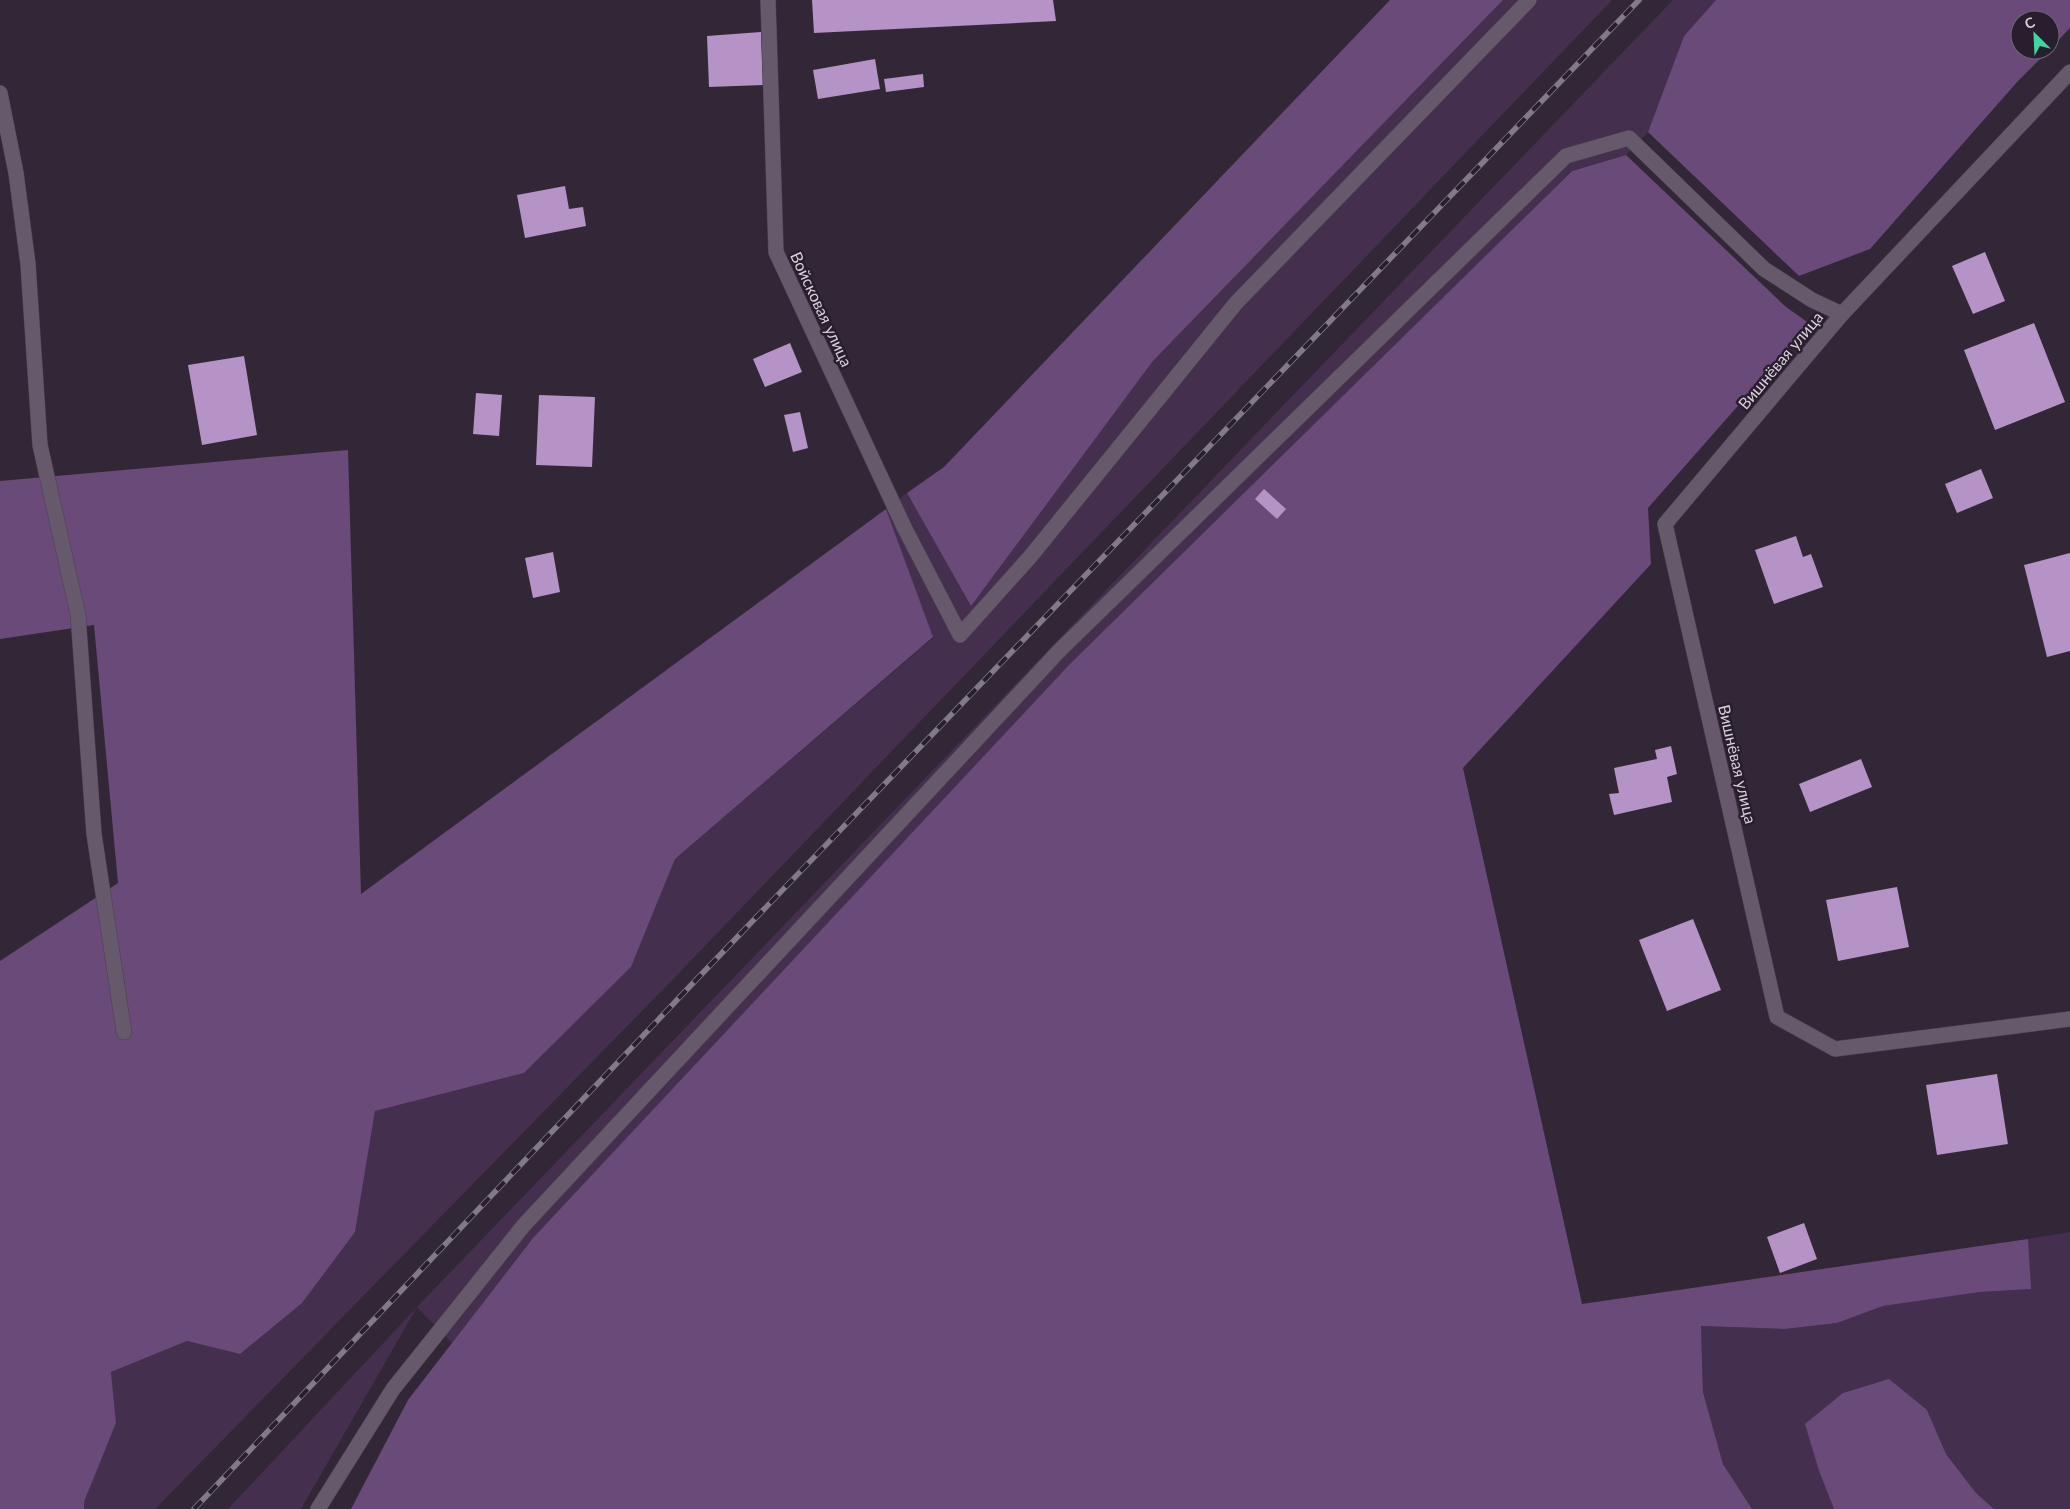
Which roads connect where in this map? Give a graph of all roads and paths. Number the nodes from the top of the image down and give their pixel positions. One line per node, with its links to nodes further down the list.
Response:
1 (768, 0): 2 (street, Войсковая улица)
2 (1529, 0)
3 (2070, 72): 5 (street)
4 (0, 93): 7 (street)
5 (1842, 314): 6 (street, Вишнёвая улица); 8 (street, Вишнёвая улица)
6 (2070, 1019)
7 (124, 1032)
8 (318, 1509)

